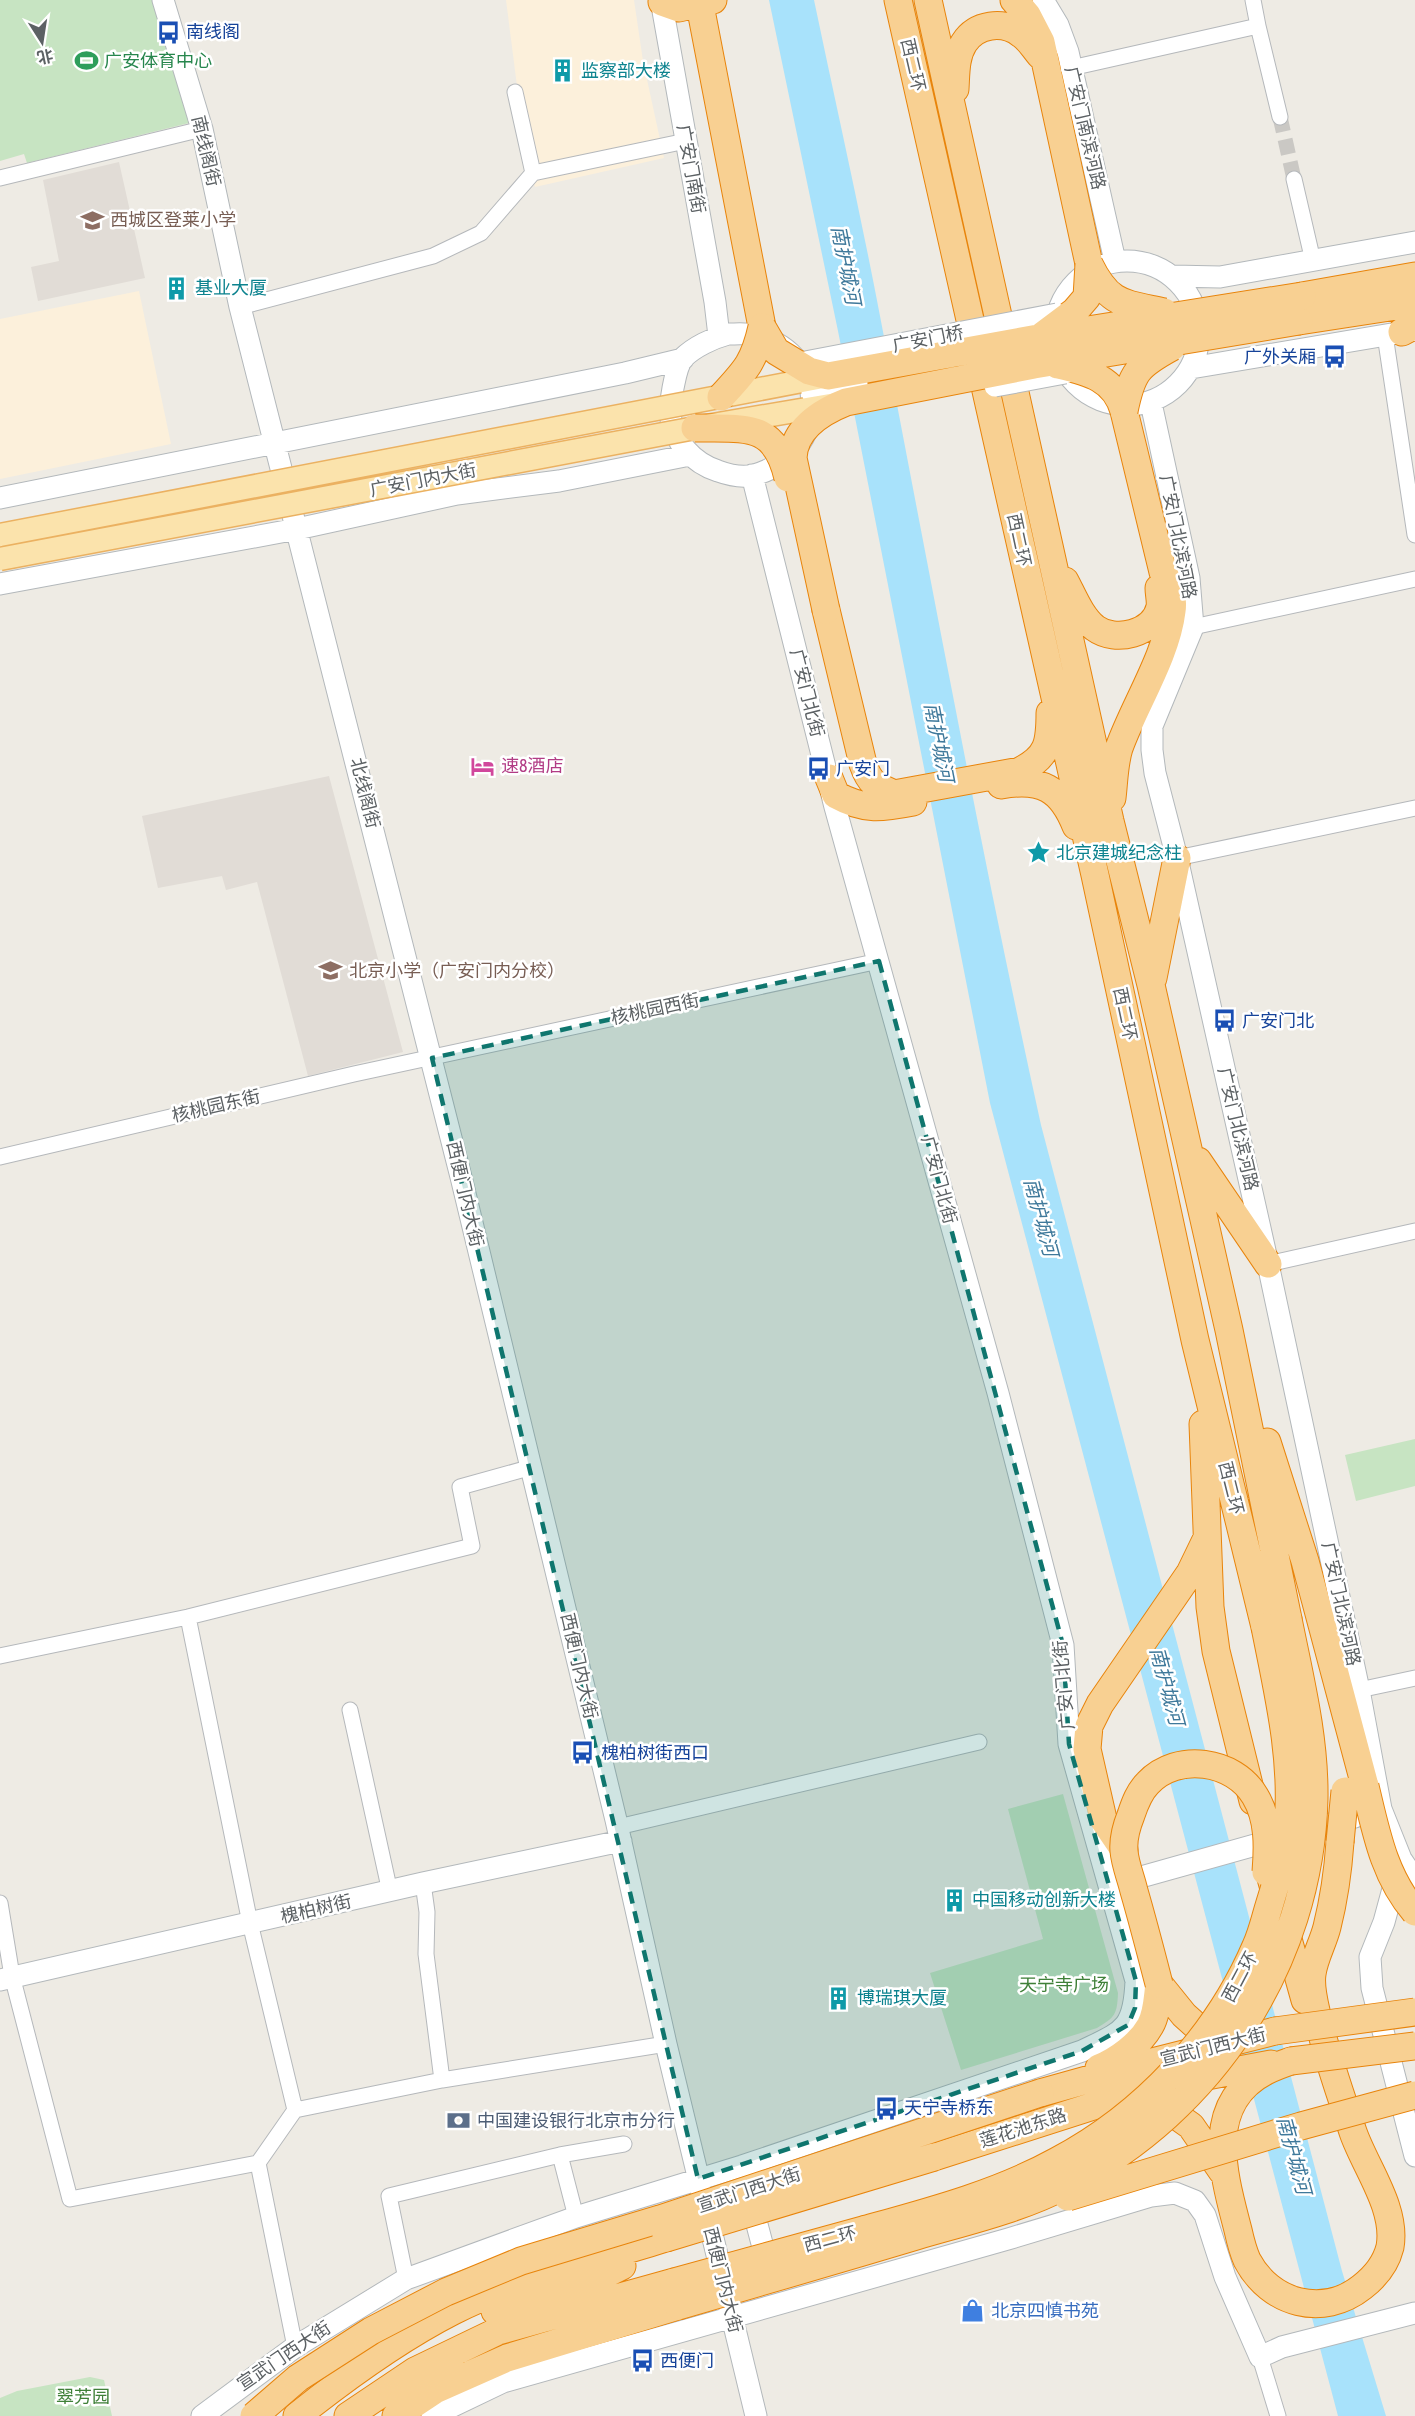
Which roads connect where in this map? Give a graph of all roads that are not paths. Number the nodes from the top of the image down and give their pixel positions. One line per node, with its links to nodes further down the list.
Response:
1 (163, 0): 16 (street, 南线阁街)
2 (887, 0): 9 (highway)
3 (928, 0): 14 (highway, 西二环)
4 (1014, 0): 11 (highway)
5 (1043, 0): 12 (street, 广安门南滨河路)
6 (1253, 0): 10 (street)
7 (664, 1): 8 (highway); 17 (street, 广安门南街)
8 (708, 1): 32 (highway)
9 (901, 13): 63 (highway, 西二环)
10 (1258, 26): 12 (street); 15 (street)
11 (1044, 59): 14 (highway); 23 (highway)
12 (1071, 68): 23 (street, 广安门南滨河路)
13 (515, 92): 18 (street)
14 (953, 108): 56 (highway, 西二环)
15 (1280, 117)
16 (202, 129): 19 (street); 28 (street, 南线阁街)
17 (686, 141): 18 (street); 34 (street, 广安门南街)
18 (533, 173): 28 (street)
19 (0, 178)
20 (1294, 179): 22 (street)
21 (1415, 242): 22 (street)
22 (1312, 261): 26 (street)
23 (1102, 263): 24 (street); 30 (street); 31 (highway, bridge); 36 (highway, bridge)
24 (1173, 276): 26 (street); 40 (street)
25 (1415, 276): 29 (highway)
26 (1220, 277): 38 (street)
27 (1415, 303): 29 (highway)
28 (240, 307): 48 (street, 南线阁街)
29 (1300, 308): 31 (highway, 广安门桥, bridge); 35 (highway, 广安门桥, bridge)
30 (1057, 314): 36 (street); 39 (street, 广安门桥, bridge)
31 (1176, 315): 36 (highway, 广安门桥, bridge)
32 (762, 327): 41 (highway, bridge); 42 (highway, bridge)
33 (1404, 330): 38 (street); 55 (street)
34 (719, 336): 37 (street); 39 (street)
35 (1184, 340): 36 (highway, 广安门桥, bridge); 45 (highway, bridge)
36 (1052, 355): 41 (highway, 广安门桥, bridge); 43 (highway, 广安门桥, bridge); 44 (street); 45 (highway, bridge); 46 (street, 广安门桥, bridge)
37 (683, 359): 48 (street); 50 (street)
38 (1235, 361): 40 (street)
39 (800, 363): 41 (street)
40 (1191, 368): 44 (street)
41 (820, 385): 42 (main road, 广安门桥, bridge); 46 (street)
42 (721, 397): 49 (main road, 广安门桥, bridge)
43 (846, 402): 47 (main road, 广安门内大街, bridge); 61 (highway, 广安门桥, bridge)
44 (1150, 403): 62 (street, 广安门北滨河路)
45 (1124, 411): 58 (highway)
46 (811, 420): 51 (street)
47 (695, 428): 57 (main road, 广安门内大街, bridge); 61 (highway, bridge)
48 (276, 443): 52 (street); 53 (street, 北线阁街)
49 (444, 451): 54 (main road, 广安门内大街, bridge)
50 (690, 455): 51 (street); 53 (street, 广安门内大街)
51 (752, 476): 64 (street, 广安门北街)
52 (0, 498)
53 (297, 529): 60 (street, 广安门内大街); 73 (street, 北线阁街)
54 (0, 535)
55 (1415, 535)
56 (1051, 553): 58 (highway); 68 (highway, 西二环)
57 (0, 559)
58 (1162, 572): 68 (highway)
59 (1415, 579): 62 (street)
60 (0, 584)
61 (823, 611): 66 (highway)
62 (1193, 627): 69 (street, 广安门北滨河路)
63 (1042, 644): 65 (highway); 70 (highway, 西二环)
64 (829, 778): 66 (highway); 71 (street, 广安门北街)
65 (994, 781): 66 (highway); 70 (highway)
66 (893, 802)
67 (1415, 808): 69 (street)
68 (1110, 820): 72 (highway, 西二环)
69 (1177, 858): 72 (highway); 77 (street, 广安门北滨河路)
70 (1095, 875): 79 (highway, 西二环)
71 (879, 961): 73 (street, 核桃园西街); 97 (street, 广安门北街)
72 (1151, 985): 74 (highway, 西二环)
73 (432, 1058): 75 (street, 核桃园东街); 80 (street, 西便门内大街)
74 (1189, 1148): 77 (highway); 78 (highway, 西二环)
75 (0, 1156)
76 (1415, 1231): 77 (street)
77 (1268, 1264): 86 (street, 广安门北滨河路)
78 (1229, 1330): 83 (highway, 西二环); 86 (highway)
79 (1195, 1340): 81 (highway); 83 (highway, 西二环)
80 (532, 1467): 82 (street); 91 (street, 西便门内大街)
81 (1208, 1536): 92 (highway); 93 (highway)
82 (188, 1617): 84 (street); 103 (street)
83 (1276, 1623): 104 (highway, 西二环, bridge); 126 (highway, 西二环, bridge)
84 (0, 1656)
85 (1415, 1678): 86 (street)
86 (1352, 1698): 89 (highway); 90 (street, 广安门北滨河路)
87 (350, 1710): 98 (street)
88 (979, 1742): 91 (street)
89 (1355, 1789): 101 (highway, bridge); 109 (highway, bridge)
90 (1381, 1809): 92 (street); 94 (street, 广安门北滨河路)
91 (619, 1834): 96 (street, 槐柏树街); 110 (street, 西便门内大街)
92 (1258, 1839): 97 (street); 109 (highway)
93 (1124, 1850): 104 (highway, bridge); 106 (highway, bridge)
94 (1401, 1859): 95 (street, 广安门北滨河路); 102 (street)
95 (1415, 1880)
96 (423, 1883): 98 (street, 槐柏树街); 114 (street)
97 (1108, 1886): 112 (street, 广安门北街)
98 (390, 1892): 103 (street, 槐柏树街)
99 (0, 1903): 105 (street)
100 (1415, 1907): 102 (street)
101 (1415, 1912)
102 (1384, 1922): 120 (street)
103 (250, 1923): 105 (street, 槐柏树街); 117 (street)
104 (1263, 1924): 137 (highway, 西二环, bridge)
105 (4, 1977): 123 (street)
106 (1159, 1984): 108 (highway, bridge); 115 (highway)
107 (1415, 2012): 108 (highway, bridge)
108 (1275, 2031): 115 (highway, 宣武门西大街, bridge)
109 (1324, 2042): 118 (highway)
110 (666, 2044): 114 (street); 125 (street, 西便门内大街)
111 (1415, 2046): 113 (highway, 莲花池东路, bridge)
112 (1082, 2051): 124 (street, 宣武门西大街)
113 (1291, 2061): 118 (highway); 122 (highway, 莲花池东路, bridge)
114 (442, 2080): 117 (street)
115 (1040, 2093): 135 (highway, 宣武门西大街, bridge)
116 (1415, 2095): 126 (highway, bridge)
117 (295, 2110): 123 (street)
118 (1212, 2141): 122 (highway, bridge)
119 (624, 2144): 121 (street)
120 (1414, 2150)
121 (560, 2155): 127 (street); 128 (street)
122 (934, 2157): 136 (highway, 莲花池东路, bridge)
123 (258, 2163): 132 (street)
124 (742, 2166): 125 (street, 宣武门西大街); 129 (street)
125 (698, 2179): 127 (street, 宣武门西大街); 131 (street, 西便门内大街)
126 (1005, 2210): 138 (highway, 西二环, bridge)
127 (576, 2217): 128 (street, 宣武门西大街)
128 (406, 2279): 132 (street, 宣武门西大街)
129 (778, 2304): 131 (street); 133 (street)
130 (1415, 2313): 133 (street)
131 (732, 2317): 139 (street); 140 (street, 西便门内大街)
132 (295, 2347): 134 (street, 宣武门西大街)
133 (1260, 2357): 141 (street)
134 (202, 2416)
135 (254, 2416)
136 (297, 2416)
137 (348, 2416)
138 (396, 2416)
139 (432, 2416)
140 (756, 2416)
141 (1278, 2416)

